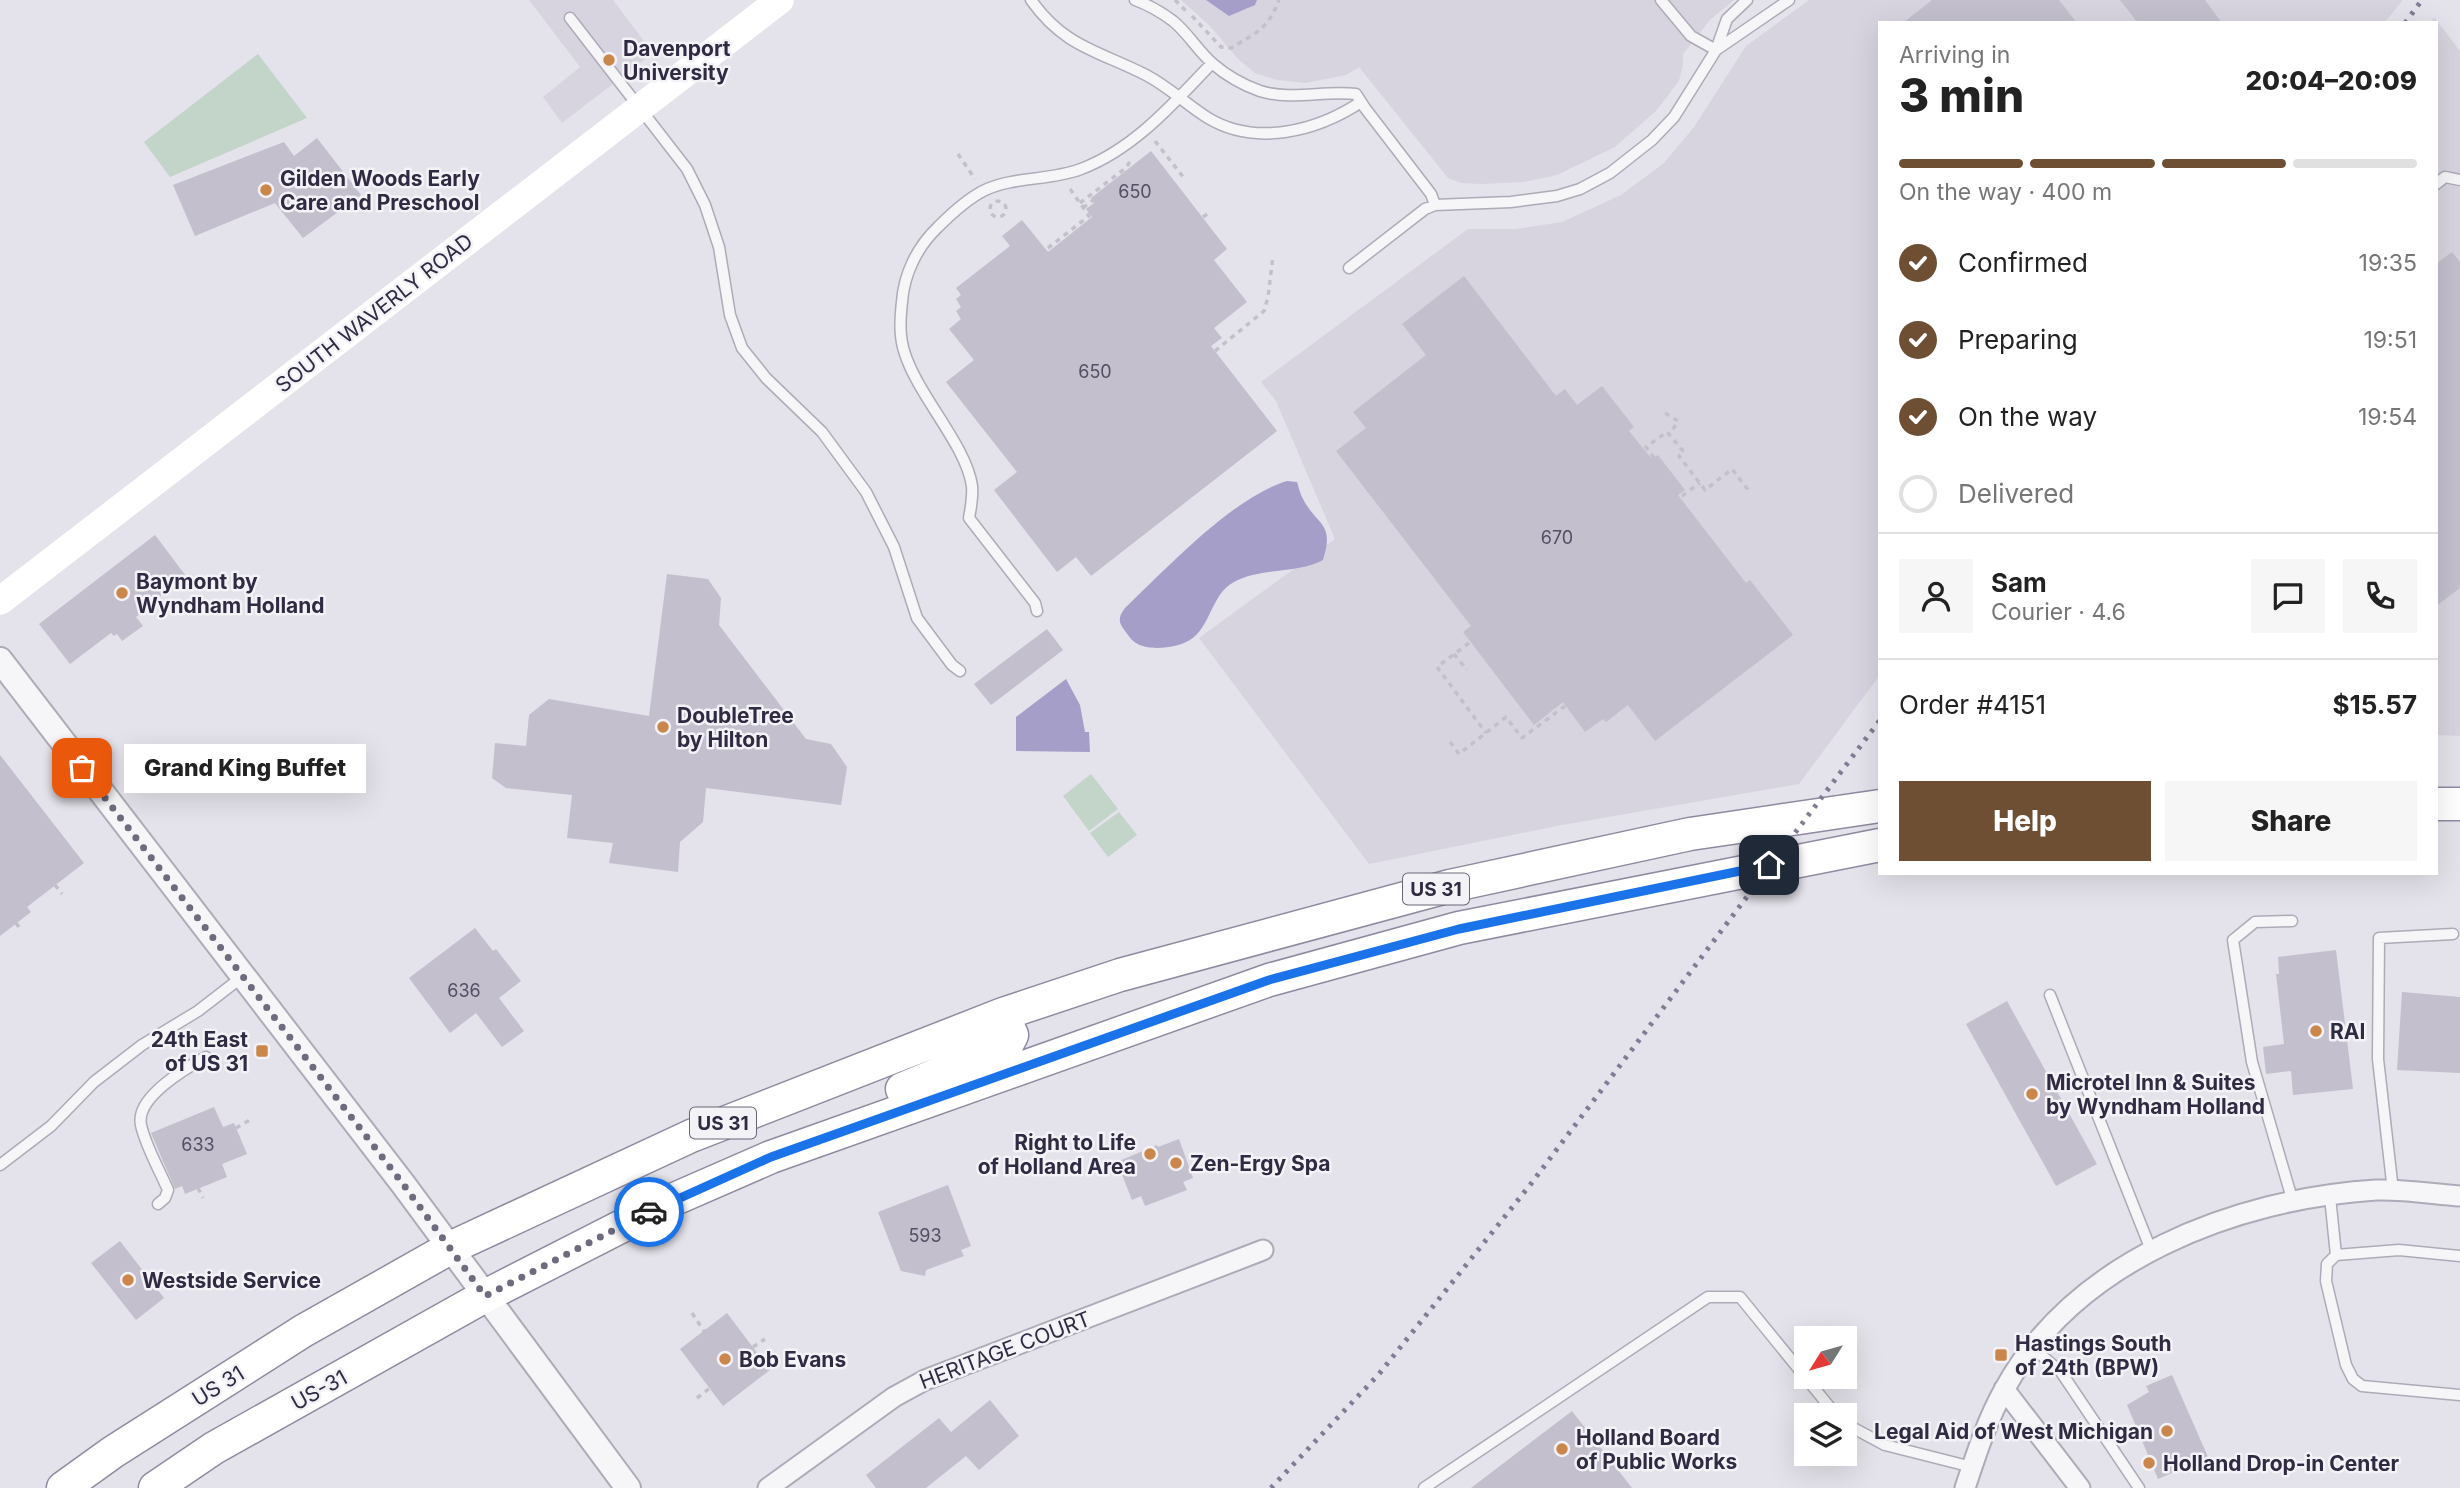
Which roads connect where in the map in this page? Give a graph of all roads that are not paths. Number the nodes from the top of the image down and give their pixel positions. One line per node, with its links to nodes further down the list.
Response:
1 (780, 0): 12 (main road, SOUTH WAVERLY ROAD)
2 (1031, 0): 10 (lane)
3 (1135, 0): 9 (lane)
4 (1661, 0): 8 (lane)
5 (1747, 0): 8 (lane)
6 (1789, 0): 8 (lane)
7 (570, 18): 12 (lane)
8 (1716, 50): 15 (lane)
9 (1212, 63): 10 (lane); 11 (lane)
10 (1180, 97): 11 (lane); 18 (lane)
11 (1359, 98): 15 (lane)
12 (640, 108): 17 (main road, SOUTH WAVERLY ROAD); 20 (lane)
13 (2460, 180): 14 (lane)
14 (2438, 182)
15 (1435, 205): 16 (lane)
16 (1349, 268)
17 (0, 601)
18 (1037, 611)
19 (0, 660): 27 (street)
20 (960, 671)
21 (2438, 804): 22 (highway)
22 (2460, 804)
23 (1878, 806): 29 (highway, US 31)
24 (1878, 845): 31 (highway, US 31)
25 (2292, 921): 36 (lane)
26 (2453, 934): 33 (lane)
27 (243, 976): 32 (lane); 38 (street)
28 (2050, 995): 40 (lane)
29 (1003, 1014): 31 (highway); 38 (highway, US 31)
30 (206, 1057): 37 (lane)
31 (771, 1157): 43 (highway, US 31)
32 (0, 1165)
33 (2393, 1192): 34 (street); 35 (street)
34 (2460, 1196)
35 (2330, 1197): 36 (street); 41 (lane)
36 (2293, 1202): 40 (street)
37 (158, 1204)
38 (450, 1248): 43 (street); 50 (highway, US 31 / US 31)
39 (1263, 1250): 53 (street, HERITAGE COURT)
40 (2151, 1250): 44 (street)
41 (2336, 1255): 42 (lane); 46 (lane)
42 (2460, 1256)
43 (485, 1296): 51 (highway, US-31 / US 31); 52 (street)
44 (2033, 1348): 45 (street); 57 (lane)
45 (2004, 1389): 49 (street); 56 (street)
46 (2460, 1395)
47 (1826, 1403): 54 (lane)
48 (1857, 1430): 49 (lane)
49 (1972, 1467): 55 (street)
50 (63, 1488)
51 (155, 1488)
52 (628, 1488)
53 (768, 1488)
54 (1424, 1488)
55 (1965, 1488)
56 (2080, 1488)
57 (2139, 1488)

